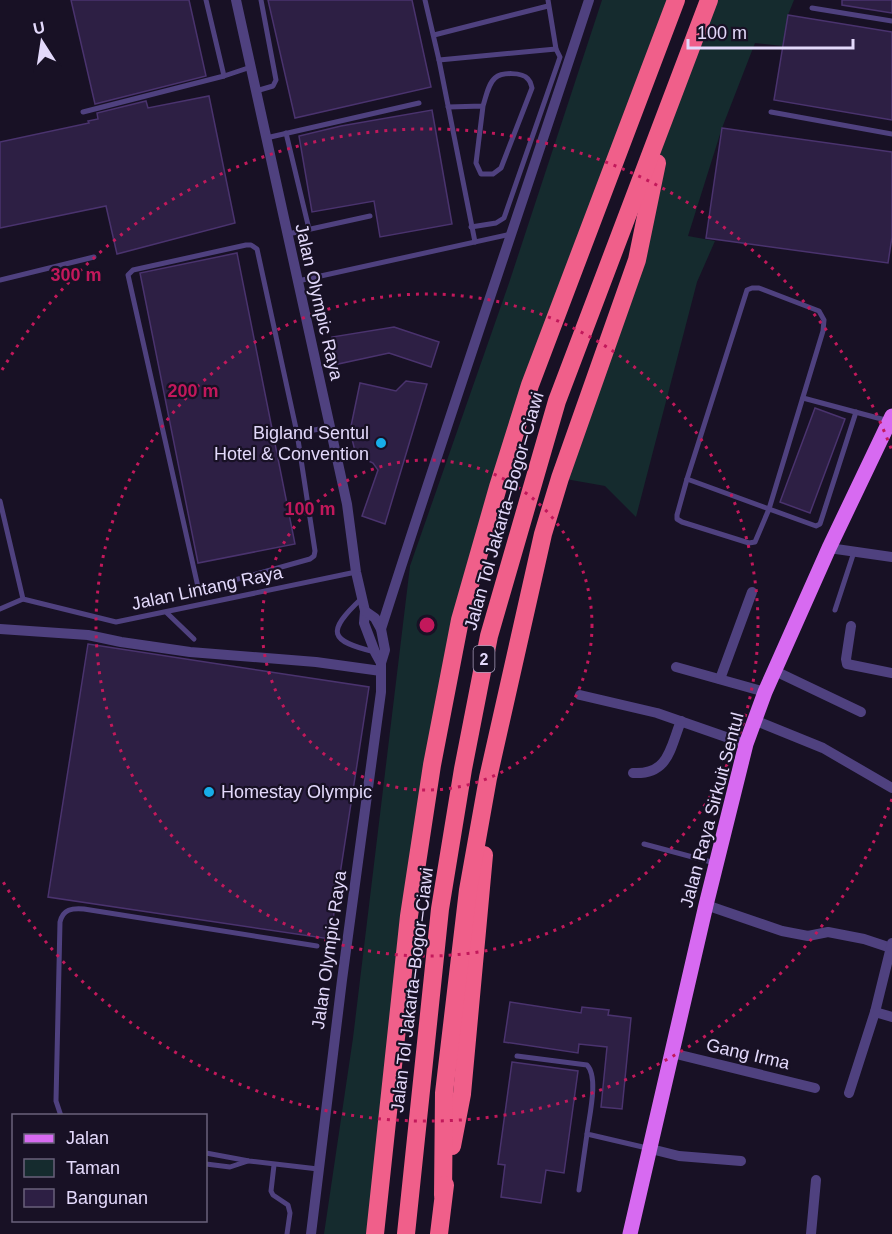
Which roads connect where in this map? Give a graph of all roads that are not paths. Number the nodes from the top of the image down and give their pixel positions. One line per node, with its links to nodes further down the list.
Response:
1 (206, 0): 15 (lane)
2 (236, 0): 14 (street, Jalan Olympic Raya)
3 (261, 0): 16 (lane)
4 (425, 0): 11 (lane)
5 (589, 0): 29 (street)
6 (676, 0): 94 (highway, Jalan Tol Jakarta–Bogor–Ciawi / 2)
7 (709, 0): 20 (highway, Jalan Tol Jakarta–Bogor–Ciawi / 2)
8 (548, 3): 11 (lane); 12 (lane)
9 (812, 8): 10 (lane)
10 (892, 21)
11 (434, 35): 13 (lane)
12 (556, 50): 13 (lane); 27 (lane)
13 (439, 60): 18 (lane)
14 (251, 67): 15 (lane); 16 (street, Jalan Olympic Raya)
15 (224, 76): 21 (lane)
16 (255, 91): 25 (street, Jalan Olympic Raya)
17 (419, 104): 23 (lane)
18 (448, 106): 19 (lane); 27 (lane)
19 (483, 106): 19 (lane)
20 (668, 108): 99 (highway, Jalan Tol Jakarta–Bogor–Ciawi / 2); 100 (highway)
21 (83, 112)
22 (771, 112): 24 (lane)
23 (286, 134): 25 (lane); 28 (lane)
24 (892, 135)
25 (266, 138): 30 (street, Jalan Olympic Raya)
26 (370, 216): 28 (lane)
27 (471, 227): 31 (lane)
28 (309, 229): 30 (lane)
29 (513, 233): 31 (lane); 56 (street)
30 (286, 234): 34 (street, Jalan Olympic Raya)
31 (475, 242): 34 (lane)
32 (94, 257): 33 (lane)
33 (0, 280)
34 (297, 281): 38 (street, Jalan Olympic Raya)
35 (803, 398): 36 (lane); 40 (lane); 42 (lane)
36 (856, 412): 37 (lane); 42 (lane)
37 (891, 419): 43 (main road, Jalan Raya Sirkuit Sentul)
38 (331, 427): 39 (lane); 46 (street, Jalan Olympic Raya)
39 (297, 433): 39 (lane)
40 (687, 479): 42 (lane); 42 (lane)
41 (0, 501): 48 (lane)
42 (769, 509)
43 (829, 548): 44 (street); 61 (main road, Jalan Raya Sirkuit Sentul)
44 (854, 552): 45 (street); 51 (lane)
45 (892, 557)
46 (356, 572): 49 (street, Jalan Olympic Raya); 53 (lane, Jalan Lintang Raya)
47 (752, 592): 63 (street)
48 (23, 599): 50 (lane); 53 (lane, Jalan Lintang Raya)
49 (361, 599): 52 (street, Jalan Olympic Raya); 58 (lane)
50 (0, 609)
51 (835, 610)
52 (365, 612): 56 (street, Jalan Olympic Raya); 58 (street, Jalan Olympic Raya)
53 (167, 613): 57 (lane)
54 (851, 627): 62 (street)
55 (0, 629): 59 (street)
56 (381, 629): 58 (street, Jalan Olympic Raya)
57 (194, 639)
58 (380, 651): 59 (street, Jalan Olympic Raya)
59 (381, 667): 91 (street, Jalan Olympic Raya)
60 (676, 667): 63 (street)
61 (775, 671): 64 (main road, Jalan Raya Sirkuit Sentul); 66 (street)
62 (892, 673)
63 (720, 679): 64 (street)
64 (765, 692): 67 (main road, Jalan Raya Sirkuit Sentul)
65 (580, 695): 68 (street)
66 (861, 712)
67 (754, 720): 69 (main road, Jalan Raya Sirkuit Sentul); 71 (street)
68 (681, 721): 69 (street); 70 (street)
69 (746, 744): 73 (main road, Jalan Raya Sirkuit Sentul)
70 (633, 773)
71 (892, 788)
72 (644, 844): 73 (lane)
73 (716, 864): 74 (main road, Jalan Raya Sirkuit Sentul)
74 (706, 905): 75 (street); 79 (main road, Jalan Raya Sirkuit Sentul)
75 (891, 945): 77 (street)
76 (317, 946): 83 (lane)
77 (875, 1012): 78 (street); 82 (street)
78 (892, 1017)
79 (672, 1053): 81 (street, Gang Irma); 85 (main road, Jalan Raya Sirkuit Sentul)
80 (517, 1056): 84 (lane)
81 (815, 1088)
82 (849, 1093)
83 (59, 1114)
84 (587, 1134): 85 (lane); 93 (lane)
85 (651, 1149): 88 (street); 101 (main road, Jalan Raya Sirkuit Sentul)
86 (207, 1153): 87 (lane)
87 (249, 1161): 89 (lane); 90 (lane)
88 (741, 1161)
89 (207, 1164)
90 (274, 1164): 91 (lane); 95 (lane)
91 (318, 1169): 96 (street, Jalan Olympic Raya)
92 (816, 1180): 102 (street)
93 (579, 1190)
94 (379, 1200): 97 (highway); 98 (highway, Jalan Tol Jakarta–Bogor–Ciawi / 2)
95 (287, 1234)
96 (311, 1234)
97 (369, 1234)
98 (375, 1234)
99 (406, 1234)
100 (439, 1234)
101 (630, 1234)
102 (810, 1234)

